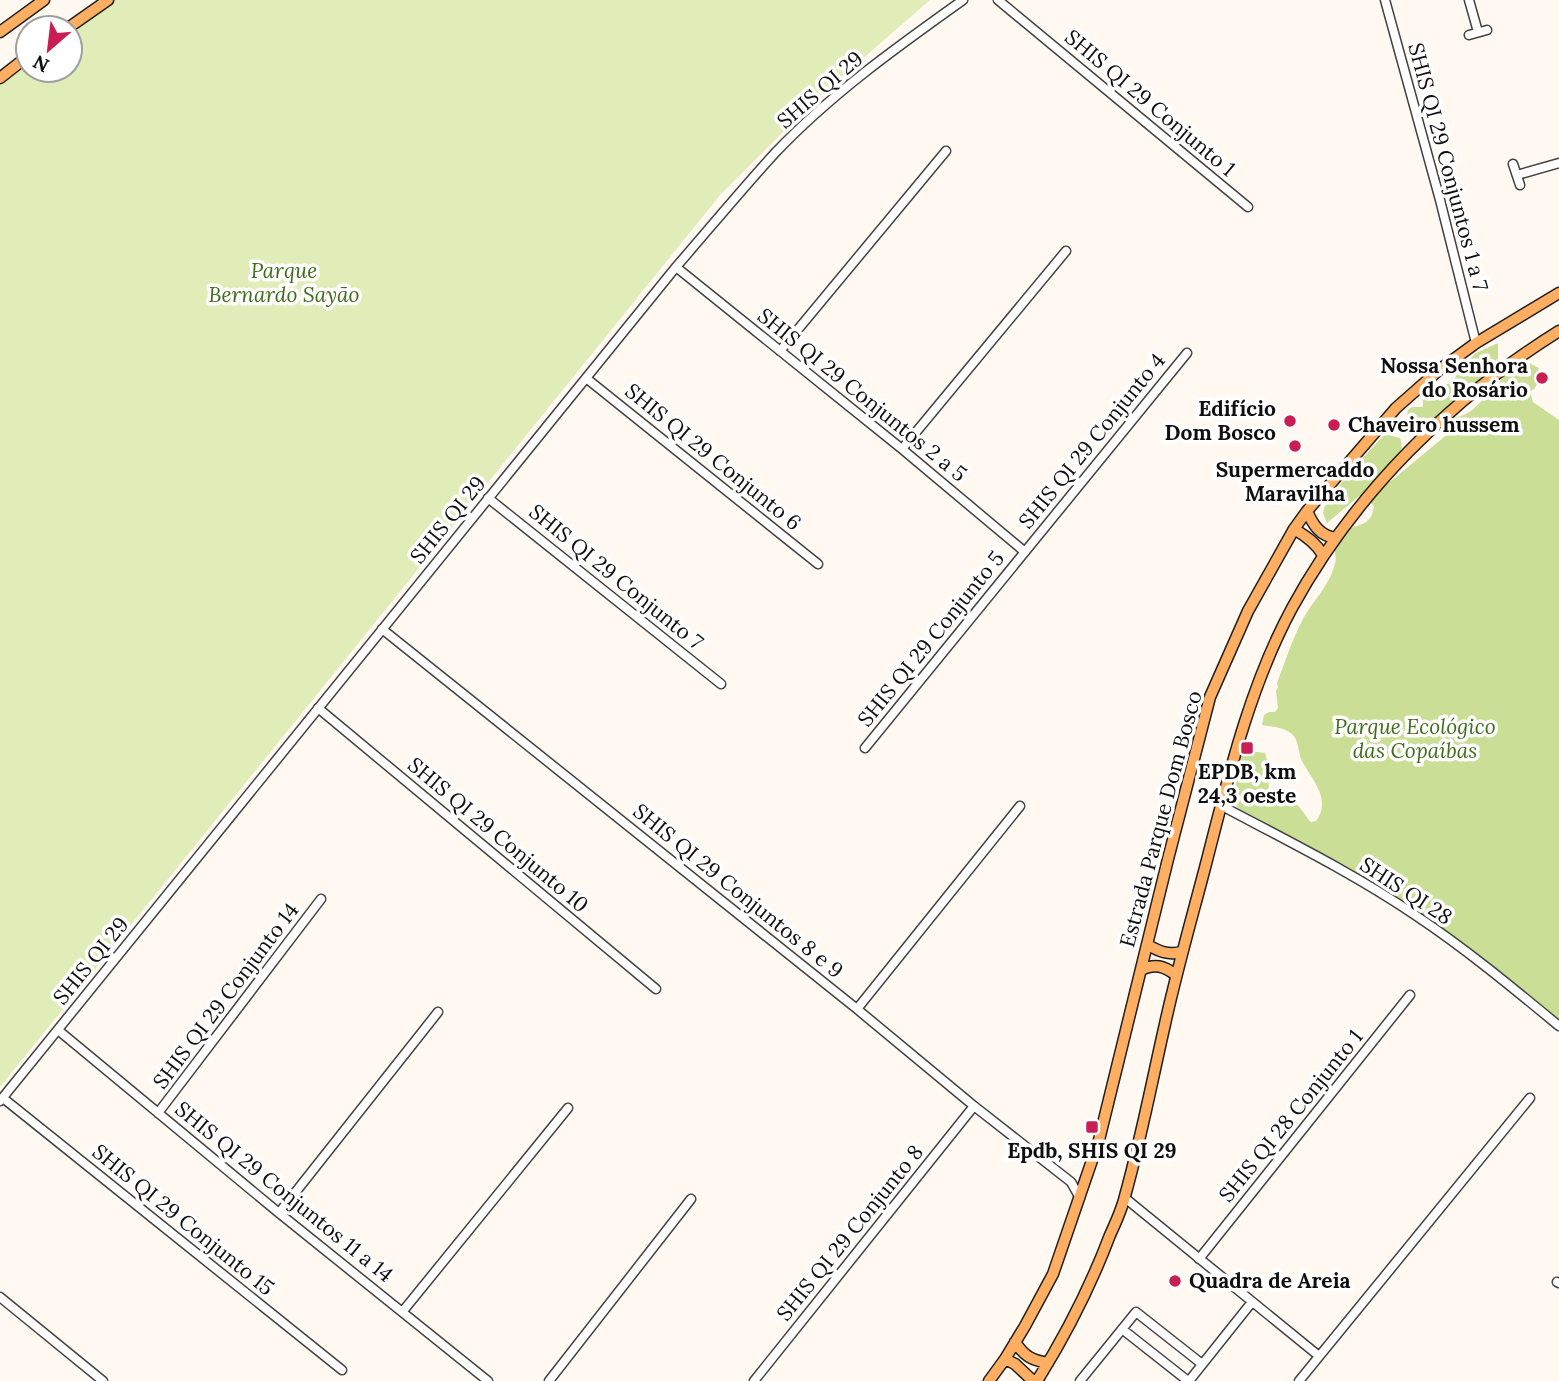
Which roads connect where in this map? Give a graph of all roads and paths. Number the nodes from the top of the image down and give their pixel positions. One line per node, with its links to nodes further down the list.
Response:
1 (44, 0): 8 (main road)
2 (108, 0): 7 (main road)
3 (963, 0): 19 (street, SHIS QI 29)
4 (998, 0): 17 (street, SHIS QI 29 Conjunto 1)
5 (1385, 0): 22 (street, SHIS QI 29 Conjuntos 1 a 7)
6 (1469, 0): 9 (street)
7 (84, 17)
8 (0, 32)
9 (1478, 32)
10 (14, 67): 11 (main road)
11 (0, 78)
12 (946, 151): 23 (street)
13 (1559, 163): 15 (street)
14 (1513, 164): 15 (street)
15 (1517, 175): 16 (street)
16 (1520, 185)
17 (1248, 207)
18 (1066, 251): 26 (street)
19 (676, 267): 23 (street, SHIS QI 29 Conjuntos 2 a 5); 25 (street, SHIS QI 29)
20 (1559, 293): 22 (main road, Estrada Parque Dom Bosco)
21 (1559, 331): 30 (main road)
22 (1476, 343): 28 (main road, Estrada Parque Dom Bosco)
23 (780, 351): 26 (street, SHIS QI 29 Conjuntos 2 a 5)
24 (1187, 353): 31 (street, SHIS QI 29 Conjunto 4)
25 (586, 378): 27 (street, SHIS QI 29); 33 (street, SHIS QI 29 Conjunto 6)
26 (902, 449): 31 (street, SHIS QI 29 Conjuntos 2 a 5)
27 (488, 498): 34 (street, SHIS QI 29); 35 (street, SHIS QI 29 Conjunto 7)
28 (1307, 511): 29 (main road, Estrada Parque Dom Bosco); 30 (main road)
29 (1294, 529): 32 (main road); 41 (main road, Estrada Parque Dom Bosco)
30 (1336, 538): 32 (main road)
31 (1025, 552): 37 (street, SHIS QI 29 Conjunto 5)
32 (1323, 555): 38 (main road)
33 (818, 564)
34 (382, 629): 36 (street, SHIS QI 29); 47 (street, SHIS QI 29 Conjuntos 8 e 9)
35 (721, 684)
36 (318, 708): 45 (street, SHIS QI 29 Conjunto 10); 50 (street, SHIS QI 29)
37 (865, 748)
38 (1220, 805): 42 (main road); 49 (street, SHIS QI 28)
39 (1020, 806): 47 (street)
40 (321, 899): 55 (street, SHIS QI 29 Conjunto 14)
41 (1148, 944): 42 (main road); 43 (main road, Estrada Parque Dom Bosco)
42 (1182, 952): 44 (main road)
43 (1141, 970): 44 (main road); 56 (main road, Estrada Parque Dom Bosco)
44 (1176, 975): 59 (main road)
45 (656, 989)
46 (1410, 995): 62 (street, SHIS QI 28 Conjunto 1)
47 (857, 1009): 53 (street, SHIS QI 29 Conjuntos 8 e 9)
48 (438, 1012): 61 (street)
49 (1559, 1027)
50 (58, 1030): 52 (street, SHIS QI 29); 55 (street, SHIS QI 29 Conjuntos 11 a 14)
51 (1531, 1098): 68 (street)
52 (2, 1100): 72 (street, SHIS QI 29 Conjunto 15)
53 (974, 1106): 57 (street, SHIS QI 29 Conjuntos 8 e 9); 76 (street, SHIS QI 29 Conjunto 8)
54 (568, 1108): 65 (street)
55 (159, 1113): 61 (street, SHIS QI 29 Conjuntos 11 a 14)
56 (1086, 1181): 57 (street); 58 (main road, Estrada Parque Dom Bosco)
57 (1070, 1182): 58 (street, SHIS QI 29 Conjuntos 8 e 9)
58 (1080, 1198): 67 (main road, Estrada Parque Dom Bosco)
59 (1125, 1198): 62 (street); 70 (main road)
60 (691, 1199): 75 (street)
61 (279, 1213): 65 (street, SHIS QI 29 Conjuntos 11 a 14)
62 (1199, 1259): 64 (street)
63 (0, 1297): 73 (street)
64 (1252, 1302): 68 (street); 71 (street)
65 (403, 1311): 74 (street, SHIS QI 29 Conjuntos 11 a 14)
66 (1122, 1329): 71 (street); 79 (street); 80 (street)
67 (1015, 1342): 69 (main road, Estrada Parque Dom Bosco); 70 (main road)
68 (1320, 1356): 81 (street)
69 (1005, 1359): 77 (main road, Estrada Parque Dom Bosco); 78 (main road)
70 (1048, 1363): 78 (main road)
71 (1202, 1364): 80 (street)
72 (342, 1370)
73 (103, 1381)
74 (488, 1381)
75 (549, 1381)
76 (754, 1381)
77 (989, 1381)
78 (1035, 1381)
79 (1080, 1381)
80 (1188, 1381)
81 (1300, 1381)

